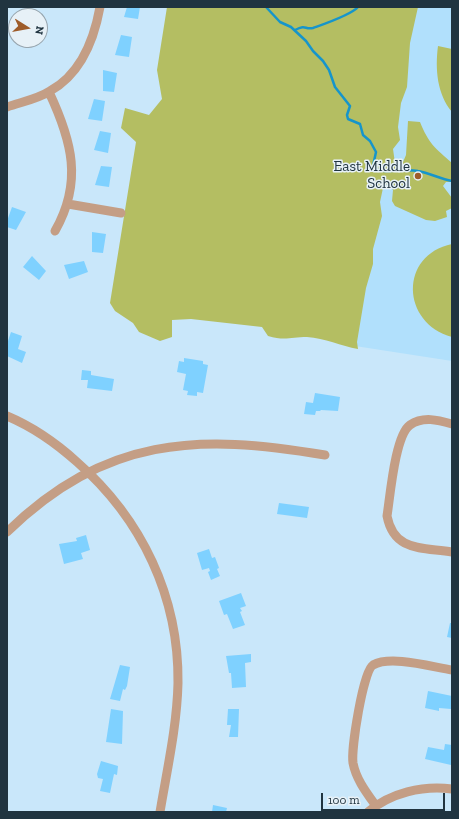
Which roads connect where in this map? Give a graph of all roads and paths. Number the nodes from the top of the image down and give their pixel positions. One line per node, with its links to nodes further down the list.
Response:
1 (100, 7): 2 (street)
2 (49, 92): 3 (street); 4 (street)
3 (7, 107)
4 (68, 204): 5 (street); 6 (street)
5 (121, 213)
6 (55, 231)
7 (7, 416): 10 (street)
8 (452, 424): 12 (street)
9 (325, 455): 10 (street)
10 (89, 472): 11 (street); 16 (street)
11 (7, 532)
12 (452, 552)
13 (452, 670): 15 (street)
14 (452, 789): 15 (street)
15 (376, 806): 17 (street)
16 (160, 812)
17 (368, 812)

